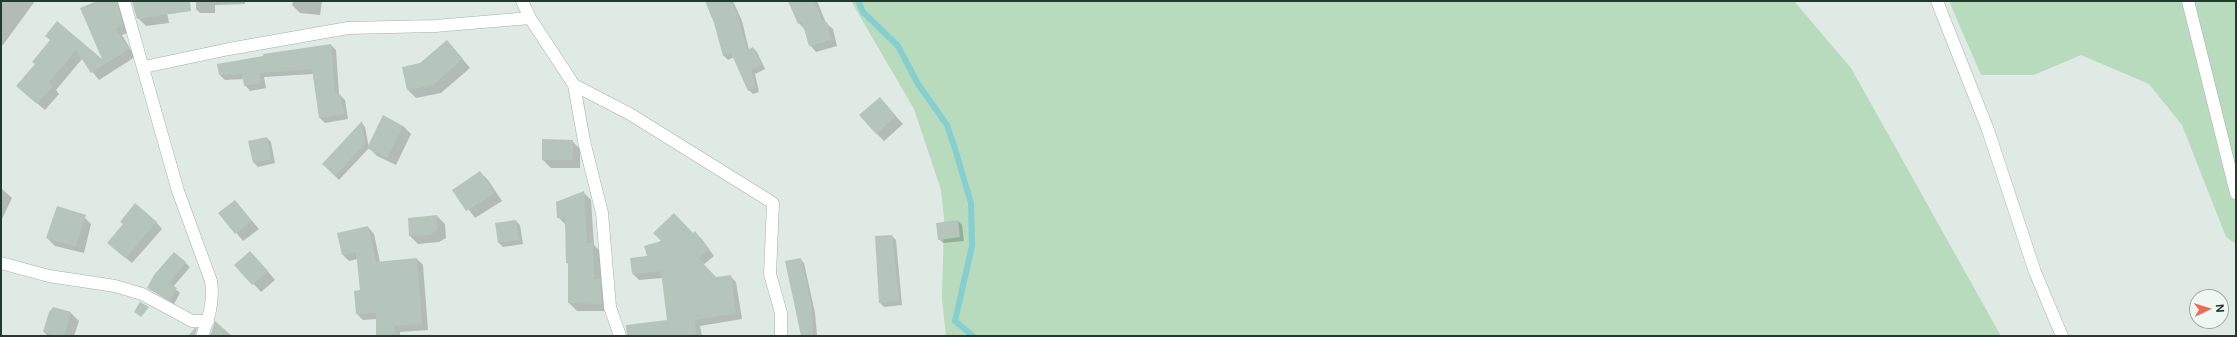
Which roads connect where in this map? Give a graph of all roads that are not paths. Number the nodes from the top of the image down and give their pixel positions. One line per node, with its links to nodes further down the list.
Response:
1 (124, 1): 6 (street)
2 (522, 1): 5 (street)
3 (1937, 1): 14 (street)
4 (2188, 1): 8 (street)
5 (530, 18): 6 (street); 7 (street)
6 (144, 67): 10 (street)
7 (574, 86): 12 (street); 13 (street)
8 (2236, 193)
9 (1, 263): 10 (street)
10 (208, 320): 11 (street)
11 (202, 336)
12 (620, 336)
13 (781, 336)
14 (2062, 336)

